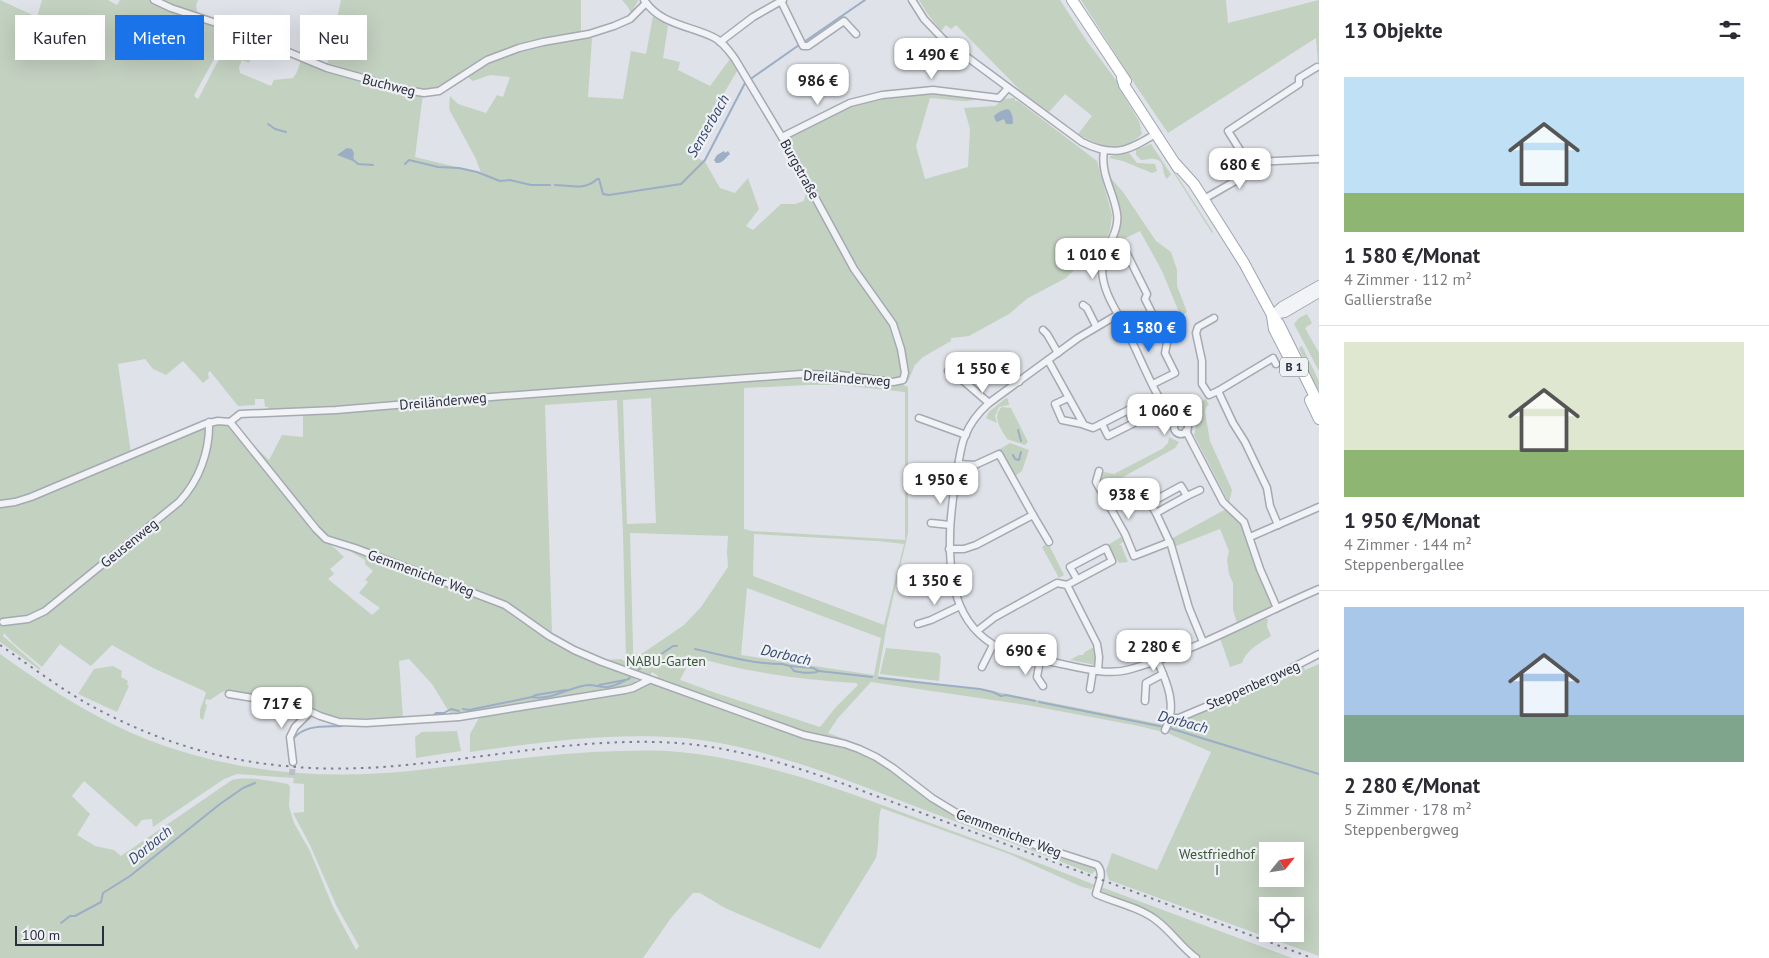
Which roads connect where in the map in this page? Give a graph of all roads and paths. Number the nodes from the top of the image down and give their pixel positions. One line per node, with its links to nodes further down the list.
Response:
1 (154, 0): 4 (street, Buchweg)
2 (782, 0): 6 (street); 7 (street)
3 (912, 0): 9 (street)
4 (645, 1): 7 (street, Burgstraße)
5 (1074, 4): 10 (main road, B 1)
6 (856, 34)
7 (720, 42): 11 (street, Burgstraße)
8 (1316, 67): 14 (street)
9 (1008, 88): 11 (street); 12 (street)
10 (1157, 133): 12 (street); 15 (main road, B 1)
11 (782, 137): 32 (street, Burgstraße)
12 (1104, 151): 17 (street)
13 (1319, 159): 14 (street)
14 (1255, 162): 16 (street)
15 (1176, 164): 16 (main road, B 1); 18 (main road, B 1)
16 (1204, 199): 18 (main road, B 1)
17 (1110, 244): 22 (street); 34 (street)
18 (1249, 275): 23 (main road, B 1)
19 (1319, 284): 23 (street)
20 (1319, 293): 23 (street)
21 (1083, 305): 25 (street)
22 (1117, 314): 25 (street); 34 (street)
23 (1272, 315): 39 (main road, B 1); 42 (main road, B 1)
24 (1214, 318): 35 (street)
25 (1096, 326): 27 (street)
26 (1043, 330): 27 (street)
27 (1058, 353): 29 (street)
28 (1004, 357): 33 (street)
29 (1048, 360): 33 (street); 37 (street)
30 (1276, 364): 35 (street)
31 (948, 371): 38 (street)
32 (903, 380): 44 (street, Dreiländerweg)
33 (1018, 382): 38 (street)
34 (1153, 384): 36 (street)
35 (1218, 391): 60 (street)
36 (1158, 394): 40 (street); 52 (street)
37 (1068, 398): 45 (street); 45 (street)
38 (989, 402): 47 (street)
39 (1319, 405)
40 (1128, 410): 46 (street); 46 (street)
41 (920, 418): 47 (street)
42 (1319, 419)
43 (209, 422): 44 (street, Dreiländerweg); 54 (street, Dreiländerweg); 72 (street, Geusenweg)
44 (230, 422): 83 (street, Gemmenicher Weg)
45 (1082, 424): 46 (street)
46 (1102, 424)
47 (966, 435): 48 (street)
48 (959, 464): 51 (street); 57 (street)
49 (1099, 471): 63 (street)
50 (934, 476): 51 (street)
51 (956, 480): 59 (street)
52 (1213, 483): 53 (street); 61 (street)
53 (1187, 496): 56 (street); 56 (street)
54 (0, 504)
55 (1319, 507): 60 (street)
56 (1156, 513): 63 (street)
57 (1033, 515): 62 (street); 64 (street)
58 (931, 523): 59 (street)
59 (950, 525): 64 (street)
60 (1278, 525): 61 (street)
61 (1250, 537): 71 (street)
62 (1049, 542)
63 (1170, 542): 75 (street)
64 (949, 549): 66 (street)
65 (926, 570): 66 (street)
66 (951, 573): 70 (street)
67 (1077, 579): 67 (street); 68 (street)
68 (1067, 585): 74 (street); 81 (street)
69 (1319, 589): 71 (street)
70 (960, 606): 73 (street); 74 (street)
71 (1277, 608): 75 (street)
72 (3, 622)
73 (918, 624)
74 (977, 631): 76 (street)
75 (1203, 642): 79 (street)
76 (993, 644): 78 (street); 80 (street)
77 (1319, 654): 82 (street, Steppenbergweg)
78 (1040, 660): 81 (street); 84 (street)
79 (1157, 660): 81 (street); 82 (street, Steppenbergweg)
80 (982, 666)
81 (1096, 671): 85 (street)
82 (1163, 674): 87 (street)
83 (649, 680): 88 (street); 90 (street, Gemmenicher Weg)
84 (1043, 686)
85 (1090, 689)
86 (229, 694): 88 (street)
87 (1146, 701)
88 (310, 712): 89 (street)
89 (293, 762)
90 (1196, 958)

